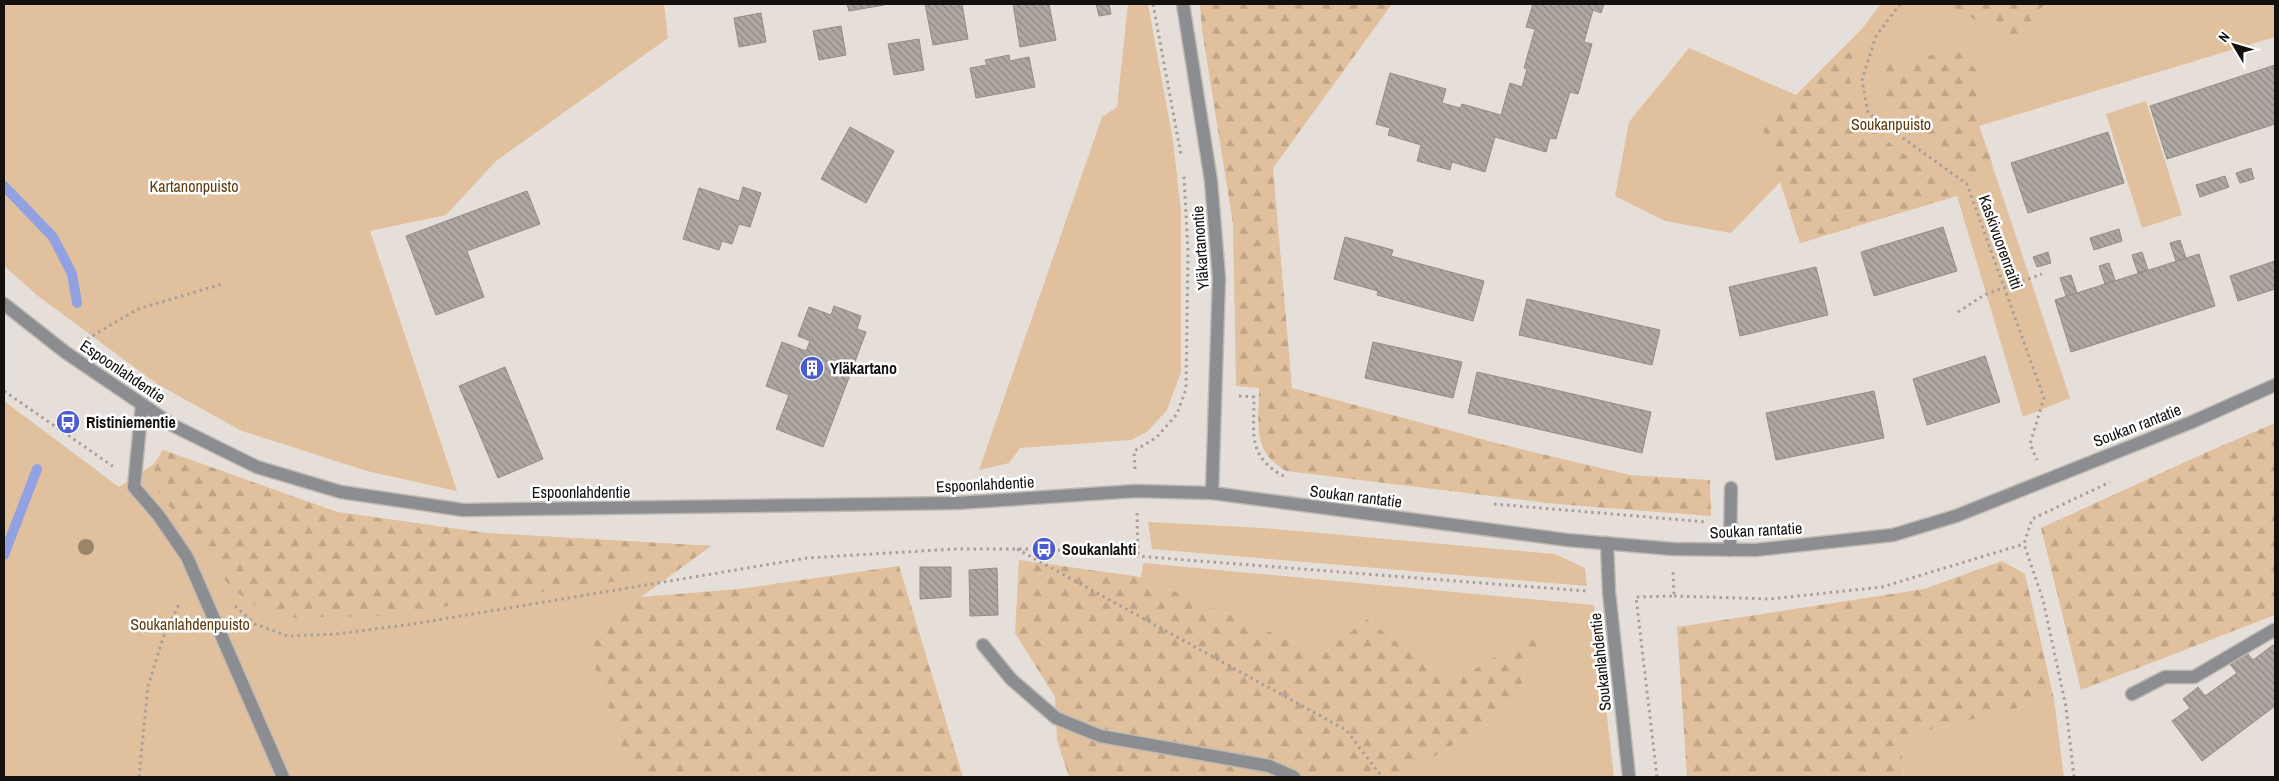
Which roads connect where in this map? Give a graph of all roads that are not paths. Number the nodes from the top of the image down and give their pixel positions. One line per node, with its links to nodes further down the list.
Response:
1 (1183, 4): 6 (street, Yläkartanontie)
2 (4, 304): 4 (street, Espoonlahdentie)
3 (2275, 385): 8 (street, Soukan rantatie)
4 (142, 404): 6 (street, Espoonlahdentie); 12 (street)
5 (1731, 488): 8 (street)
6 (1212, 493): 7 (street, Soukan rantatie)
7 (1607, 544): 8 (street, Soukan rantatie); 14 (street, Soukanlahdentie)
8 (1730, 550)
9 (2274, 630): 11 (street)
10 (983, 645): 13 (street)
11 (2132, 694)
12 (283, 777)
13 (1294, 777)
14 (1629, 777)

